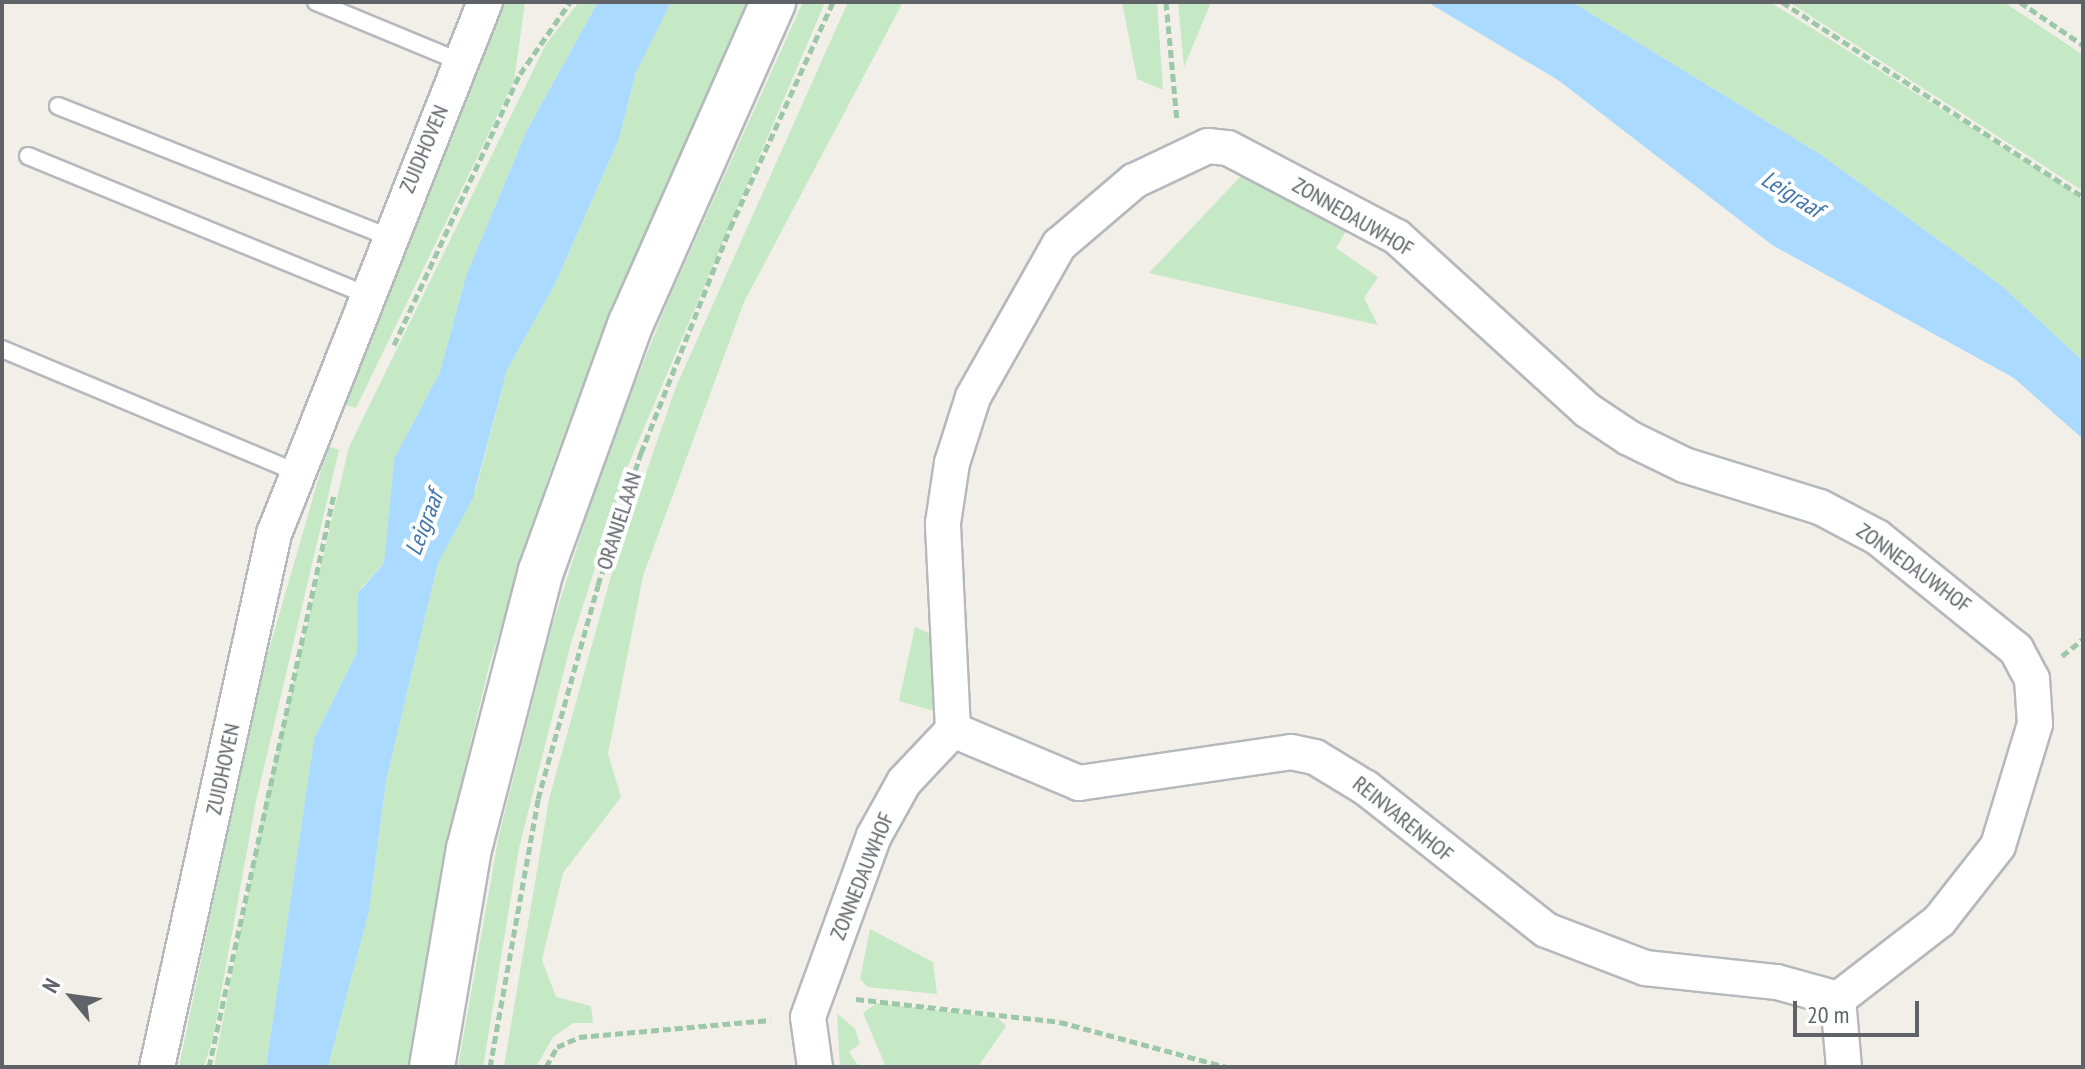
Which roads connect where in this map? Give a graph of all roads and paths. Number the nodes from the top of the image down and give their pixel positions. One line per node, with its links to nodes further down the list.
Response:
1 (316, 2): 10 (lane)
2 (485, 2): 10 (street, ZUIDHOVEN)
3 (570, 2): 18 (path)
4 (773, 2): 26 (street)
5 (833, 2): 27 (path, ORANJELAAN)
6 (1166, 2): 12 (path)
7 (1782, 2): 14 (path)
8 (2020, 2): 9 (path)
9 (2083, 45)
10 (461, 62): 15 (street, ZUIDHOVEN)
11 (58, 106): 15 (lane)
12 (1184, 153): 21 (street, ZONNEDAUWHOF); 22 (street, ZONNEDAUWHOF)
13 (28, 156): 16 (lane)
14 (2083, 197)
15 (387, 236): 16 (street, ZUIDHOVEN)
16 (365, 294): 19 (street, ZUIDHOVEN)
17 (2, 349): 19 (lane)
18 (390, 352)
19 (299, 473): 24 (street, ZUIDHOVEN)
20 (336, 484): 25 (path)
21 (953, 730): 22 (street, REINVARENHOF); 23 (street, ZONNEDAUWHOF)
22 (1838, 999): 31 (street)
23 (808, 1017): 28 (path); 29 (street, ZONNEDAUWHOF); 30 (path)
24 (157, 1067)
25 (209, 1067)
26 (432, 1067)
27 (490, 1067)
28 (546, 1067)
29 (815, 1067)
30 (1227, 1067)
31 (1844, 1067)

